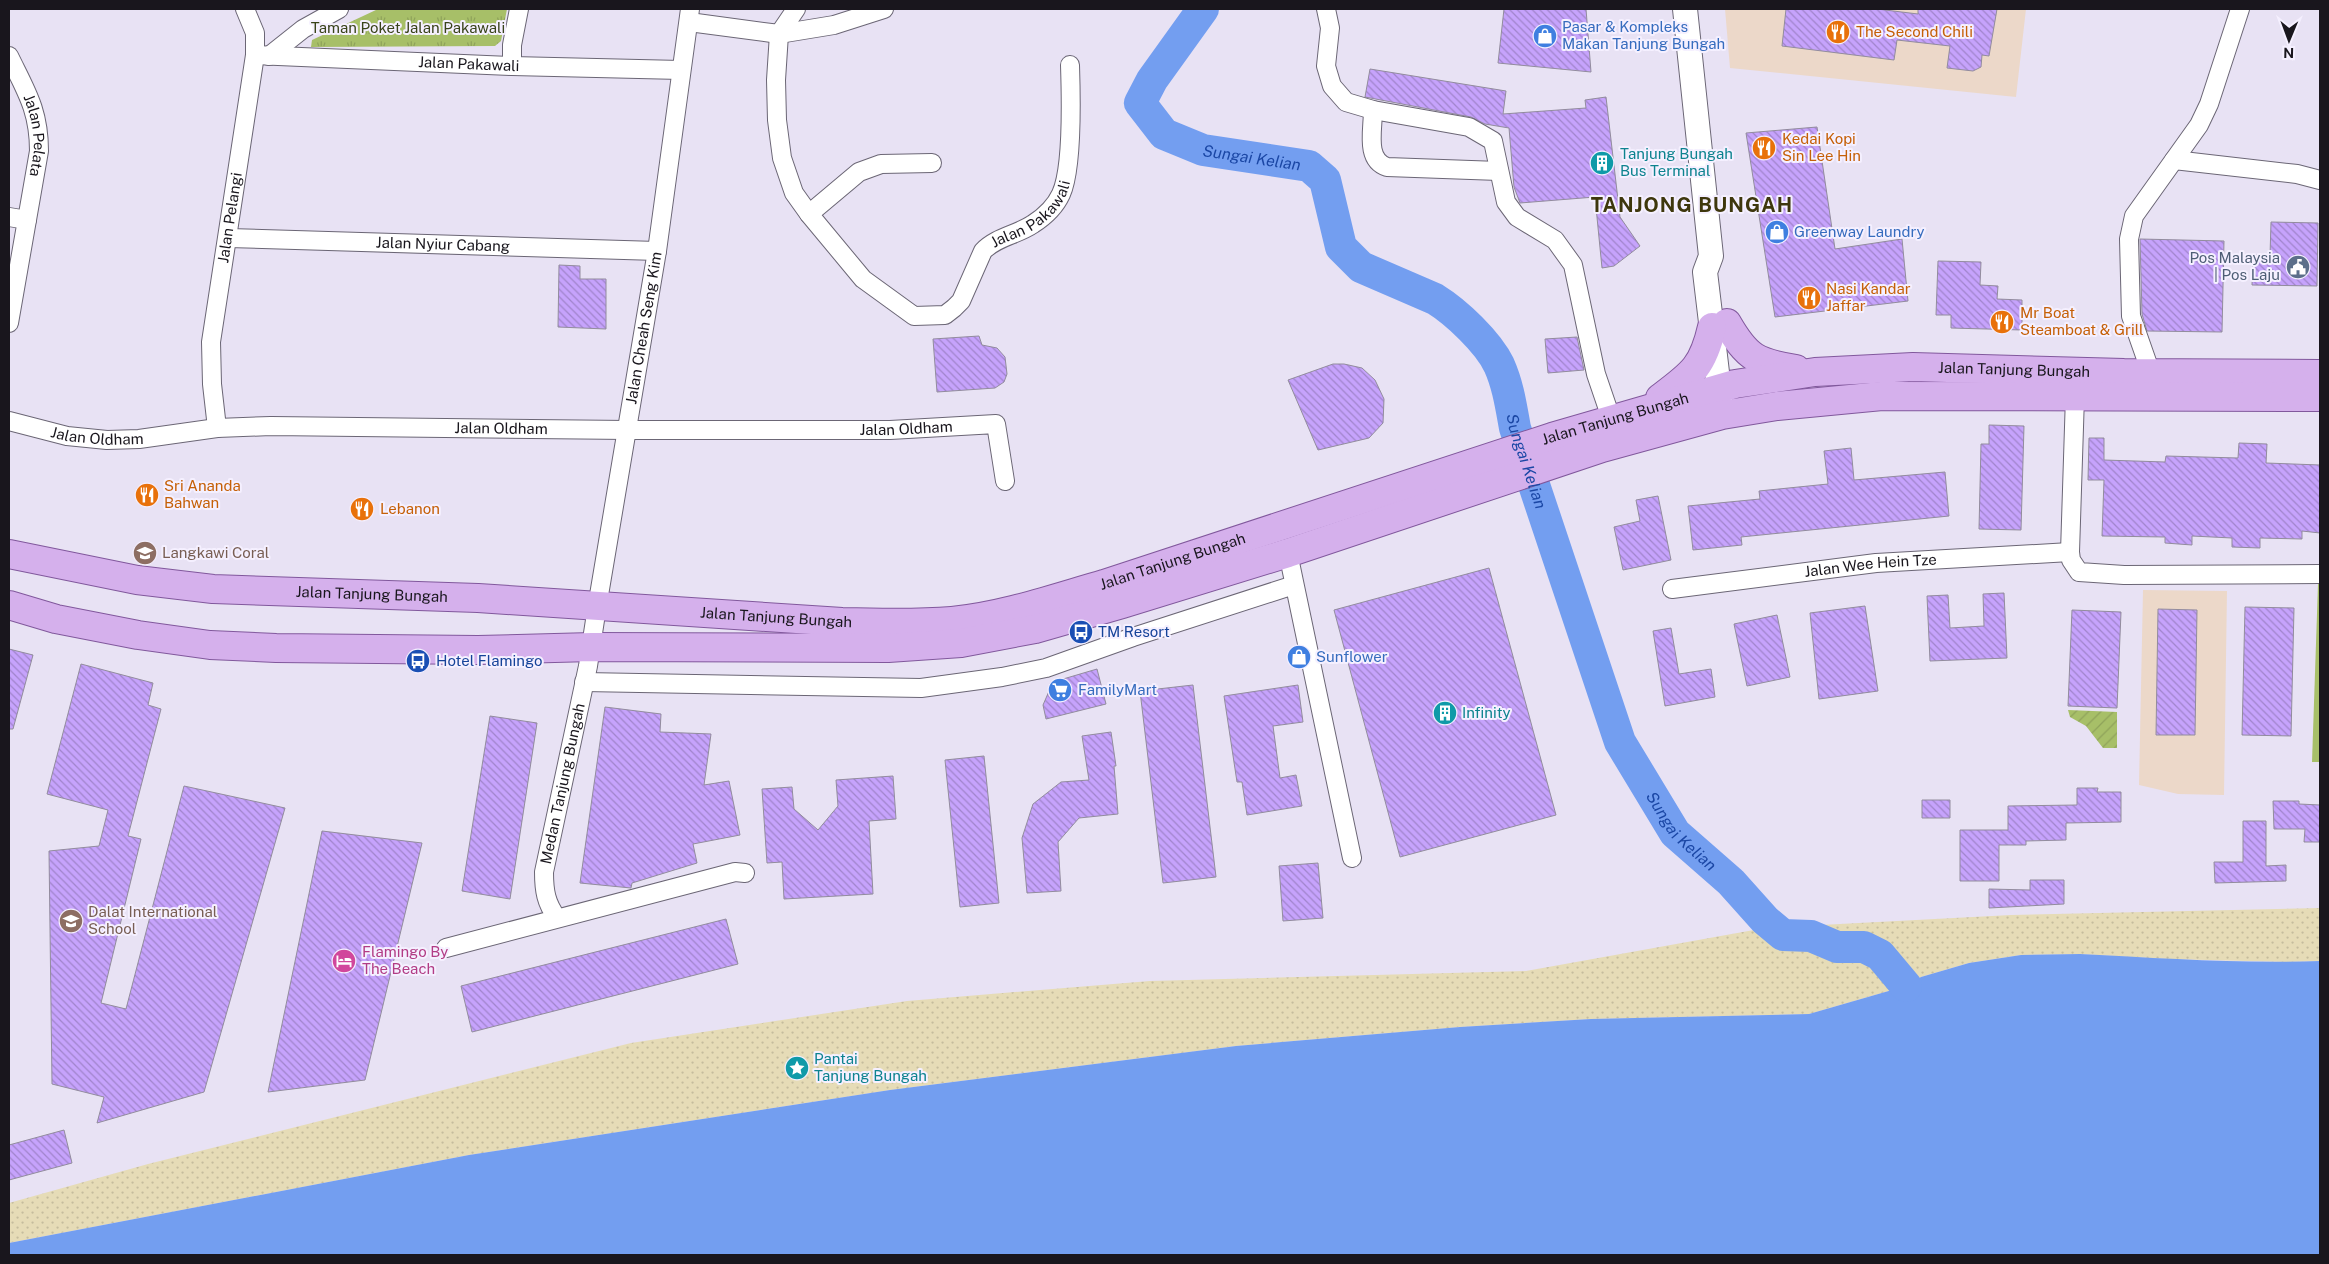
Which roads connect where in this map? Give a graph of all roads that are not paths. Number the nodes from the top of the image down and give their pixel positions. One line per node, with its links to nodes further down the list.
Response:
1 (245, 9): 12 (street, Jalan Pelangi)
2 (339, 9): 12 (street)
3 (519, 9): 14 (street)
4 (796, 9): 10 (street)
5 (884, 9): 10 (street)
6 (1326, 9): 16 (street)
7 (1685, 9): 27 (street)
8 (2240, 9): 17 (street)
9 (689, 16): 10 (street); 15 (street, Jalan Cheah Seng Kim)
10 (779, 34): 21 (street, Jalan Pakawali)
11 (9, 56): 23 (street, Jalan Pelata)
12 (262, 56): 14 (street, Jalan Pakawali); 24 (street, Jalan Pelangi)
13 (1070, 65): 21 (street, Jalan Pakawali)
14 (512, 66): 15 (street, Jalan Pakawali)
15 (682, 70): 25 (street, Jalan Cheah Seng Kim)
16 (1373, 110): 19 (street); 19 (street)
17 (2174, 160): 20 (street); 29 (street)
18 (932, 162): 21 (street)
19 (1498, 171): 36 (street)
20 (2320, 180)
21 (809, 214)
22 (9, 217): 23 (street)
23 (27, 220): 26 (street, Jalan Pelata)
24 (228, 238): 25 (street, Jalan Nyiur Cabang); 38 (street, Jalan Pelangi)
25 (657, 251): 39 (street, Jalan Cheah Seng Kim)
26 (9, 323)
27 (1720, 325): 28 (main road); 31 (street); 34 (main road)
28 (1815, 372): 31 (main road, Jalan Tanjung Bungah); 32 (main road, Jalan Tanjung Bungah)
29 (2151, 373): 30 (main road, Jalan Tanjung Bungah); 32 (main road, Jalan Tanjung Bungah)
30 (2320, 374)
31 (1727, 386): 34 (main road, Jalan Tanjung Bungah); 35 (street)
32 (2104, 386): 33 (main road, Jalan Tanjung Bungah); 35 (main road, Jalan Tanjung Bungah); 43 (street)
33 (2320, 397)
34 (1647, 408): 36 (main road, Jalan Tanjung Bungah)
35 (1730, 413): 40 (main road, Jalan Tanjung Bungah)
36 (1611, 418): 40 (main road, Jalan Tanjung Bungah)
37 (9, 421): 38 (street, Jalan Oldham)
38 (217, 428): 39 (street, Jalan Oldham)
39 (628, 430): 42 (street, Jalan Oldham); 50 (street, Jalan Cheah Seng Kim)
40 (1556, 449): 41 (main road, Jalan Tanjung Bungah)
41 (1498, 469): 44 (main road, Jalan Tanjung Bungah); 50 (main road, Jalan Tanjung Bungah)
42 (1006, 481)
43 (2070, 552): 46 (street); 48 (street, Jalan Wee Hein Tze)
44 (1288, 553): 47 (street); 51 (main road, Jalan Tanjung Bungah)
45 (9, 554): 50 (main road, Jalan Tanjung Bungah)
46 (2320, 574)
47 (1294, 585): 52 (street); 53 (street)
48 (1672, 589)
49 (9, 605): 51 (main road, Jalan Tanjung Bungah)
50 (597, 606): 51 (street, Jalan Cheah Seng Kim)
51 (592, 647): 52 (street, Medan Tanjung Bungah)
52 (584, 682): 55 (street, Medan Tanjung Bungah)
53 (1352, 858)
54 (745, 872): 55 (street)
55 (557, 918): 56 (street)
56 (446, 948)

